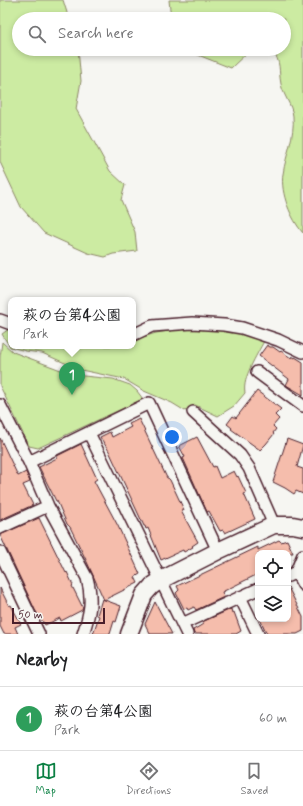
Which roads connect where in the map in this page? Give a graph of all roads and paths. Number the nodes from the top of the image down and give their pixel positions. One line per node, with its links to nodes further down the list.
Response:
1 (136, 334): 2 (street)
2 (303, 352)
3 (257, 372): 5 (street)
4 (0, 405): 8 (street)
5 (303, 406)
6 (193, 412): 10 (street)
7 (89, 433): 8 (street); 13 (street); 17 (street)
8 (29, 462): 9 (street)
9 (48, 506): 12 (street); 23 (street)
10 (274, 525): 11 (street); 13 (street)
11 (303, 527)
12 (0, 528)
13 (218, 551): 17 (street)
14 (0, 552): 22 (street)
15 (303, 555): 16 (street)
16 (292, 574): 18 (street)
17 (161, 580): 21 (street); 24 (street)
18 (303, 585)
19 (255, 590): 20 (street)
20 (240, 597): 21 (street); 26 (street)
21 (182, 624): 25 (street)
22 (39, 634)
23 (83, 634)
24 (129, 634)
25 (187, 634)
26 (258, 634)

